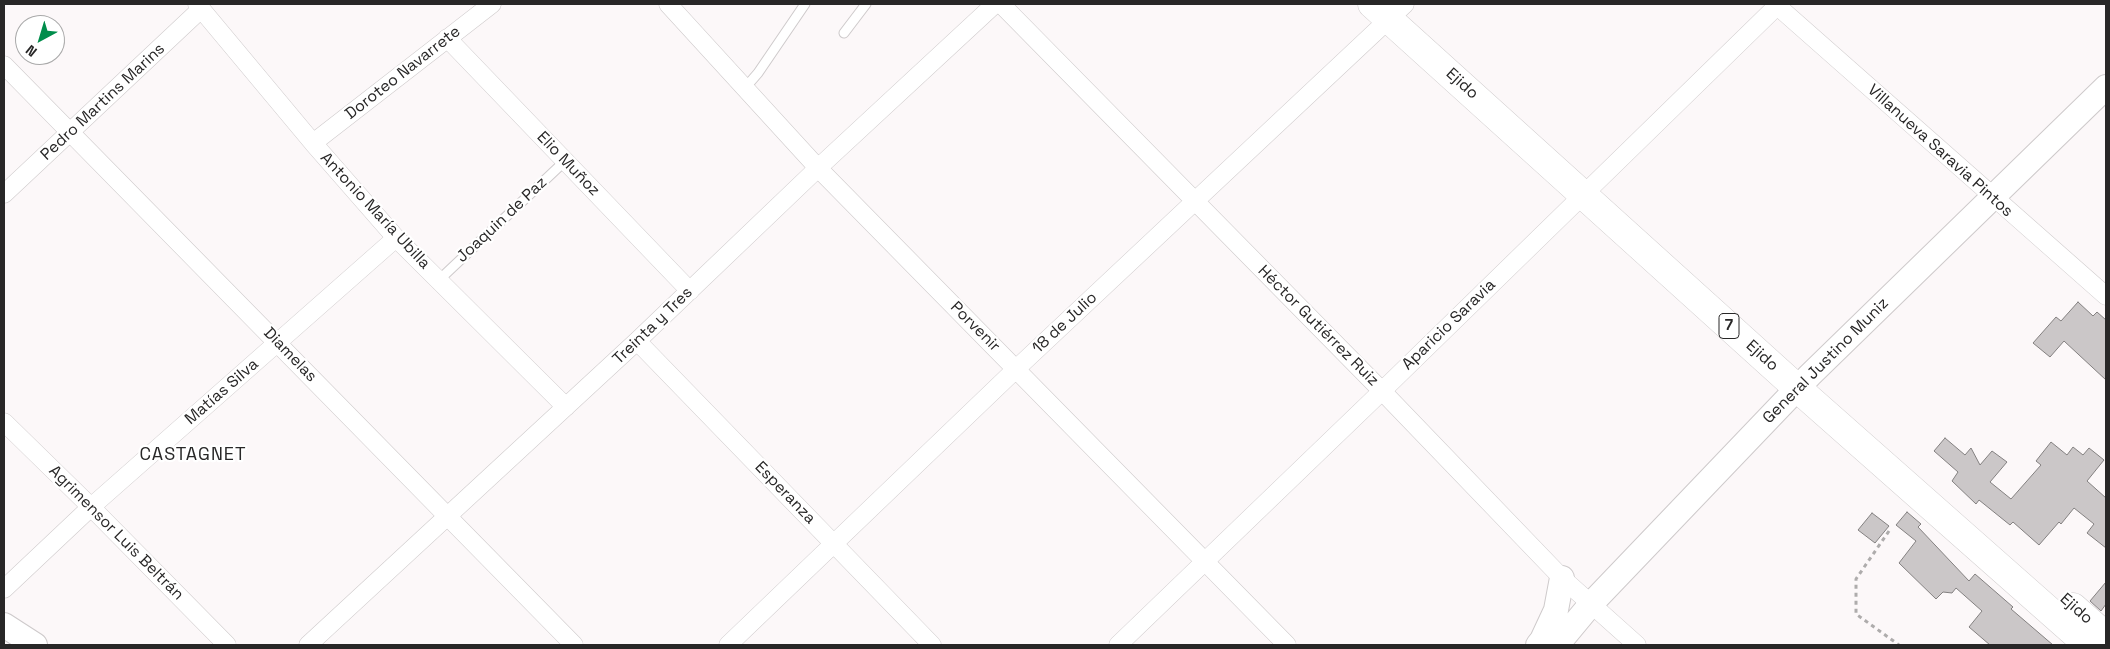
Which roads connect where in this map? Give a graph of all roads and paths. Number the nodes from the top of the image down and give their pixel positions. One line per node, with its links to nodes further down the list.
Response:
1 (492, 4): 11 (street, Doroteo Navarrete)
2 (668, 4): 14 (street, Porvenir)
3 (805, 4): 14 (lane)
4 (866, 4): 10 (lane)
5 (995, 4): 18 (street, Treinta y Tres)
6 (1001, 4): 22 (street, Héctor Gutiérrez Ruiz)
7 (1777, 4): 19 (street, Aparicio Saravia); 21 (street, Villanueva Saravia Pintos)
8 (199, 6): 15 (street, Pedro Martins Marins); 16 (street, Antonio María Ubilla)
9 (1393, 8): 19 (main road, Ejido / 7); 22 (street, 18 de Julio)
10 (844, 33)
11 (447, 38): 16 (street, Doroteo Navarrete); 17 (street, Elio Muñoz)
12 (4, 65): 15 (street, Diamelas)
13 (2106, 87): 21 (street, General Justino Muniz)
14 (745, 88): 18 (street, Porvenir)
15 (71, 132): 20 (street, Pedro Martins Marins); 28 (street, Diamelas)
16 (313, 143): 23 (street, Antonio María Ubilla)
17 (565, 161): 24 (lane, Joaquin de Paz); 25 (street, Elio Muñoz)
18 (818, 168): 25 (street, Treinta y Tres); 29 (street, Porvenir)
19 (1589, 188): 30 (main road, Ejido / 7); 31 (street, Aparicio Saravia)
20 (4, 194)
21 (1993, 198): 26 (street, Villanueva Saravia Pintos); 30 (street, General Justino Muniz)
22 (1194, 201): 29 (street, 18 de Julio); 31 (street, Héctor Gutiérrez Ruiz)
23 (396, 238): 24 (street, Antonio María Ubilla); 28 (street, Matías Silva)
24 (439, 280): 32 (street, Antonio María Ubilla)
25 (690, 291): 27 (street, Treinta y Tres)
26 (2106, 296)
27 (638, 342): 32 (street, Treinta y Tres); 37 (street, Esperanza)
28 (278, 343): 34 (street, Matías Silva); 35 (street, Diamelas)
29 (1016, 369): 37 (street, 18 de Julio); 38 (street, Porvenir)
30 (1804, 382): 41 (street, General Justino Muniz); 43 (main road, Ejido / 7)
31 (1382, 391): 38 (street, Aparicio Saravia); 39 (street, Héctor Gutiérrez Ruiz)
32 (566, 407): 35 (street, Treinta y Tres)
33 (4, 422): 34 (street, Agrimensor Luis Beltrán)
34 (91, 507): 40 (street, Matías Silva); 45 (street, Agrimensor Luis Beltrán)
35 (449, 518): 46 (street, Treinta y Tres); 47 (street, Diamelas)
36 (1889, 530): 55 (path)
37 (834, 544): 48 (street, 18 de Julio); 49 (street, Esperanza)
38 (1205, 562): 50 (street, Aparicio Saravia); 51 (street, Porvenir)
39 (1562, 578): 41 (street, Héctor Gutiérrez Ruiz); 52 (street)
40 (4, 589)
41 (1591, 604): 53 (street, General Justino Muniz); 54 (street, Héctor Gutiérrez Ruiz)
42 (4, 625): 44 (street)
43 (2099, 638)
44 (35, 645)
45 (227, 645)
46 (308, 645)
47 (574, 645)
48 (728, 645)
49 (932, 645)
50 (1118, 645)
51 (1288, 645)
52 (1538, 645)
53 (1557, 645)
54 (1637, 645)
55 (1899, 645)

